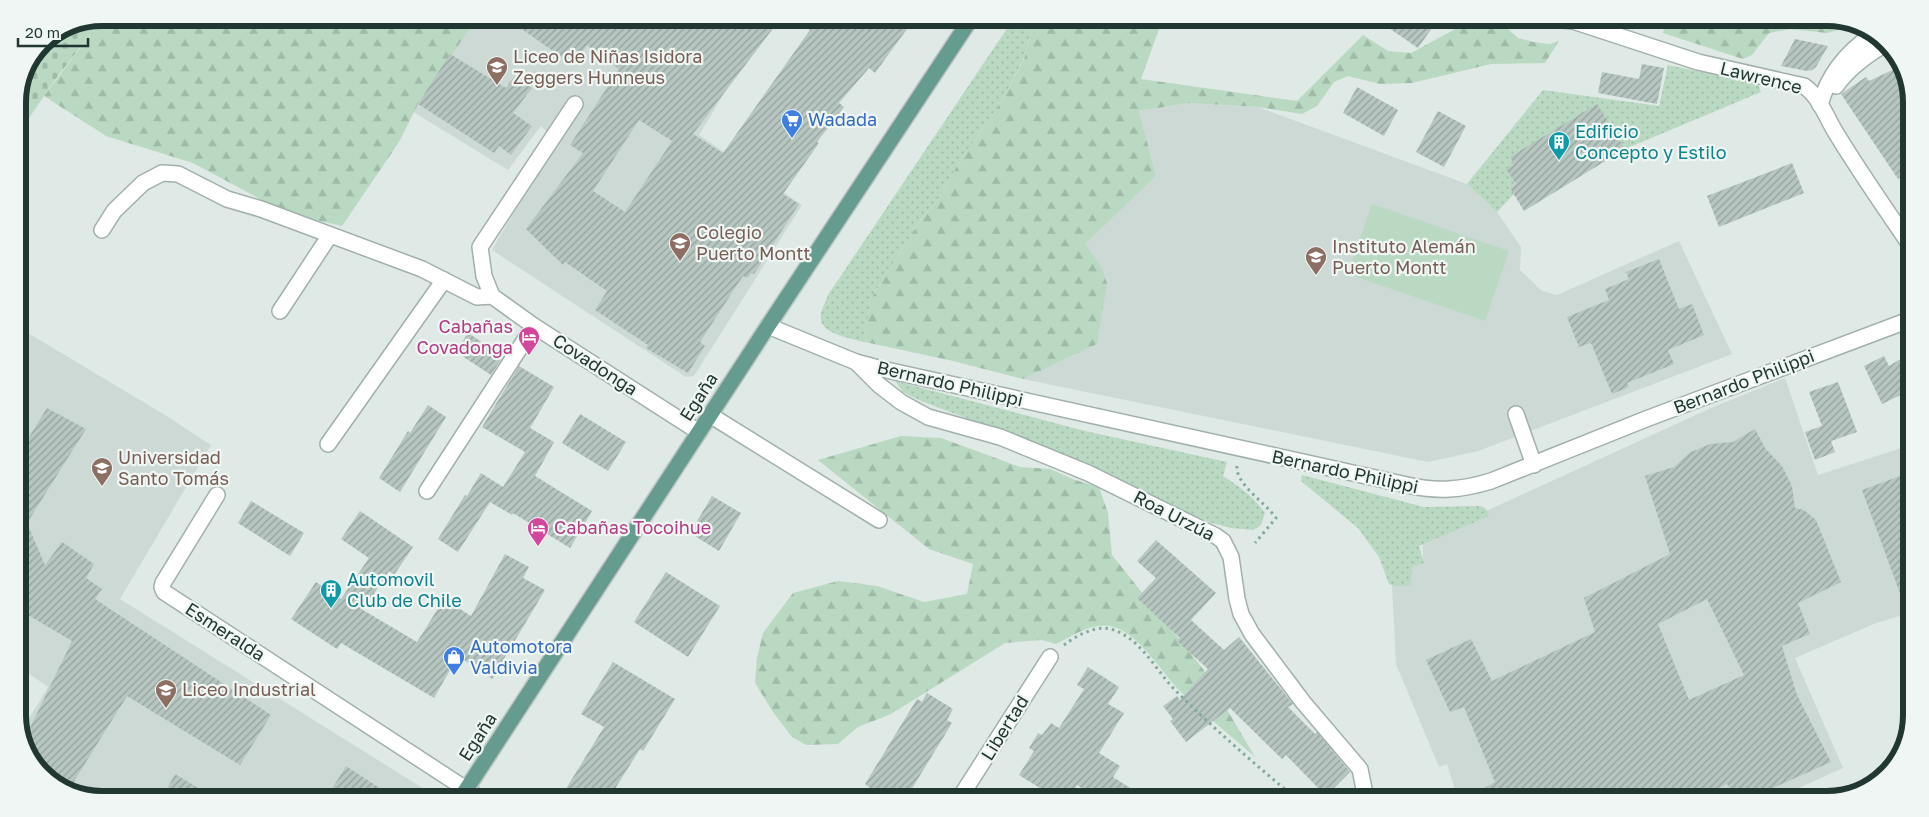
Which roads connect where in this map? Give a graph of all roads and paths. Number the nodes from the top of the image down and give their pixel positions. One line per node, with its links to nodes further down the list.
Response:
1 (967, 26): 15 (main road, Egaña)
2 (1588, 26): 6 (street, Lawrence)
3 (1868, 38): 6 (street)
4 (1880, 48): 6 (street)
5 (574, 104): 11 (street)
6 (1820, 105): 8 (street, Lawrence)
7 (102, 230): 9 (street)
8 (1903, 234)
9 (330, 236): 10 (street); 12 (street)
10 (444, 280): 11 (street); 20 (street)
11 (492, 296): 14 (street, Covadonga)
12 (280, 311)
13 (1903, 322): 22 (street, Bernardo Philippi)
14 (534, 326): 19 (street, Covadonga); 23 (street)
15 (768, 326): 16 (street, Bernardo Philippi); 18 (main road, Egaña)
16 (856, 362): 21 (street, Bernardo Philippi); 33 (street, Roa Urzúa)
17 (1516, 414): 22 (street)
18 (710, 415): 19 (main road, Egaña); 25 (street)
19 (699, 432): 30 (main road, Egaña)
20 (328, 444)
21 (1240, 449): 22 (street, Bernardo Philippi); 26 (path)
22 (1534, 464)
23 (427, 491)
24 (217, 495): 29 (street, Esmeralda)
25 (879, 520)
26 (1255, 543)
27 (1076, 637): 32 (path)
28 (1050, 657): 31 (street, Libertad)
29 (457, 791)
30 (466, 791)
31 (967, 791)
32 (1287, 791)
33 (1364, 791)

